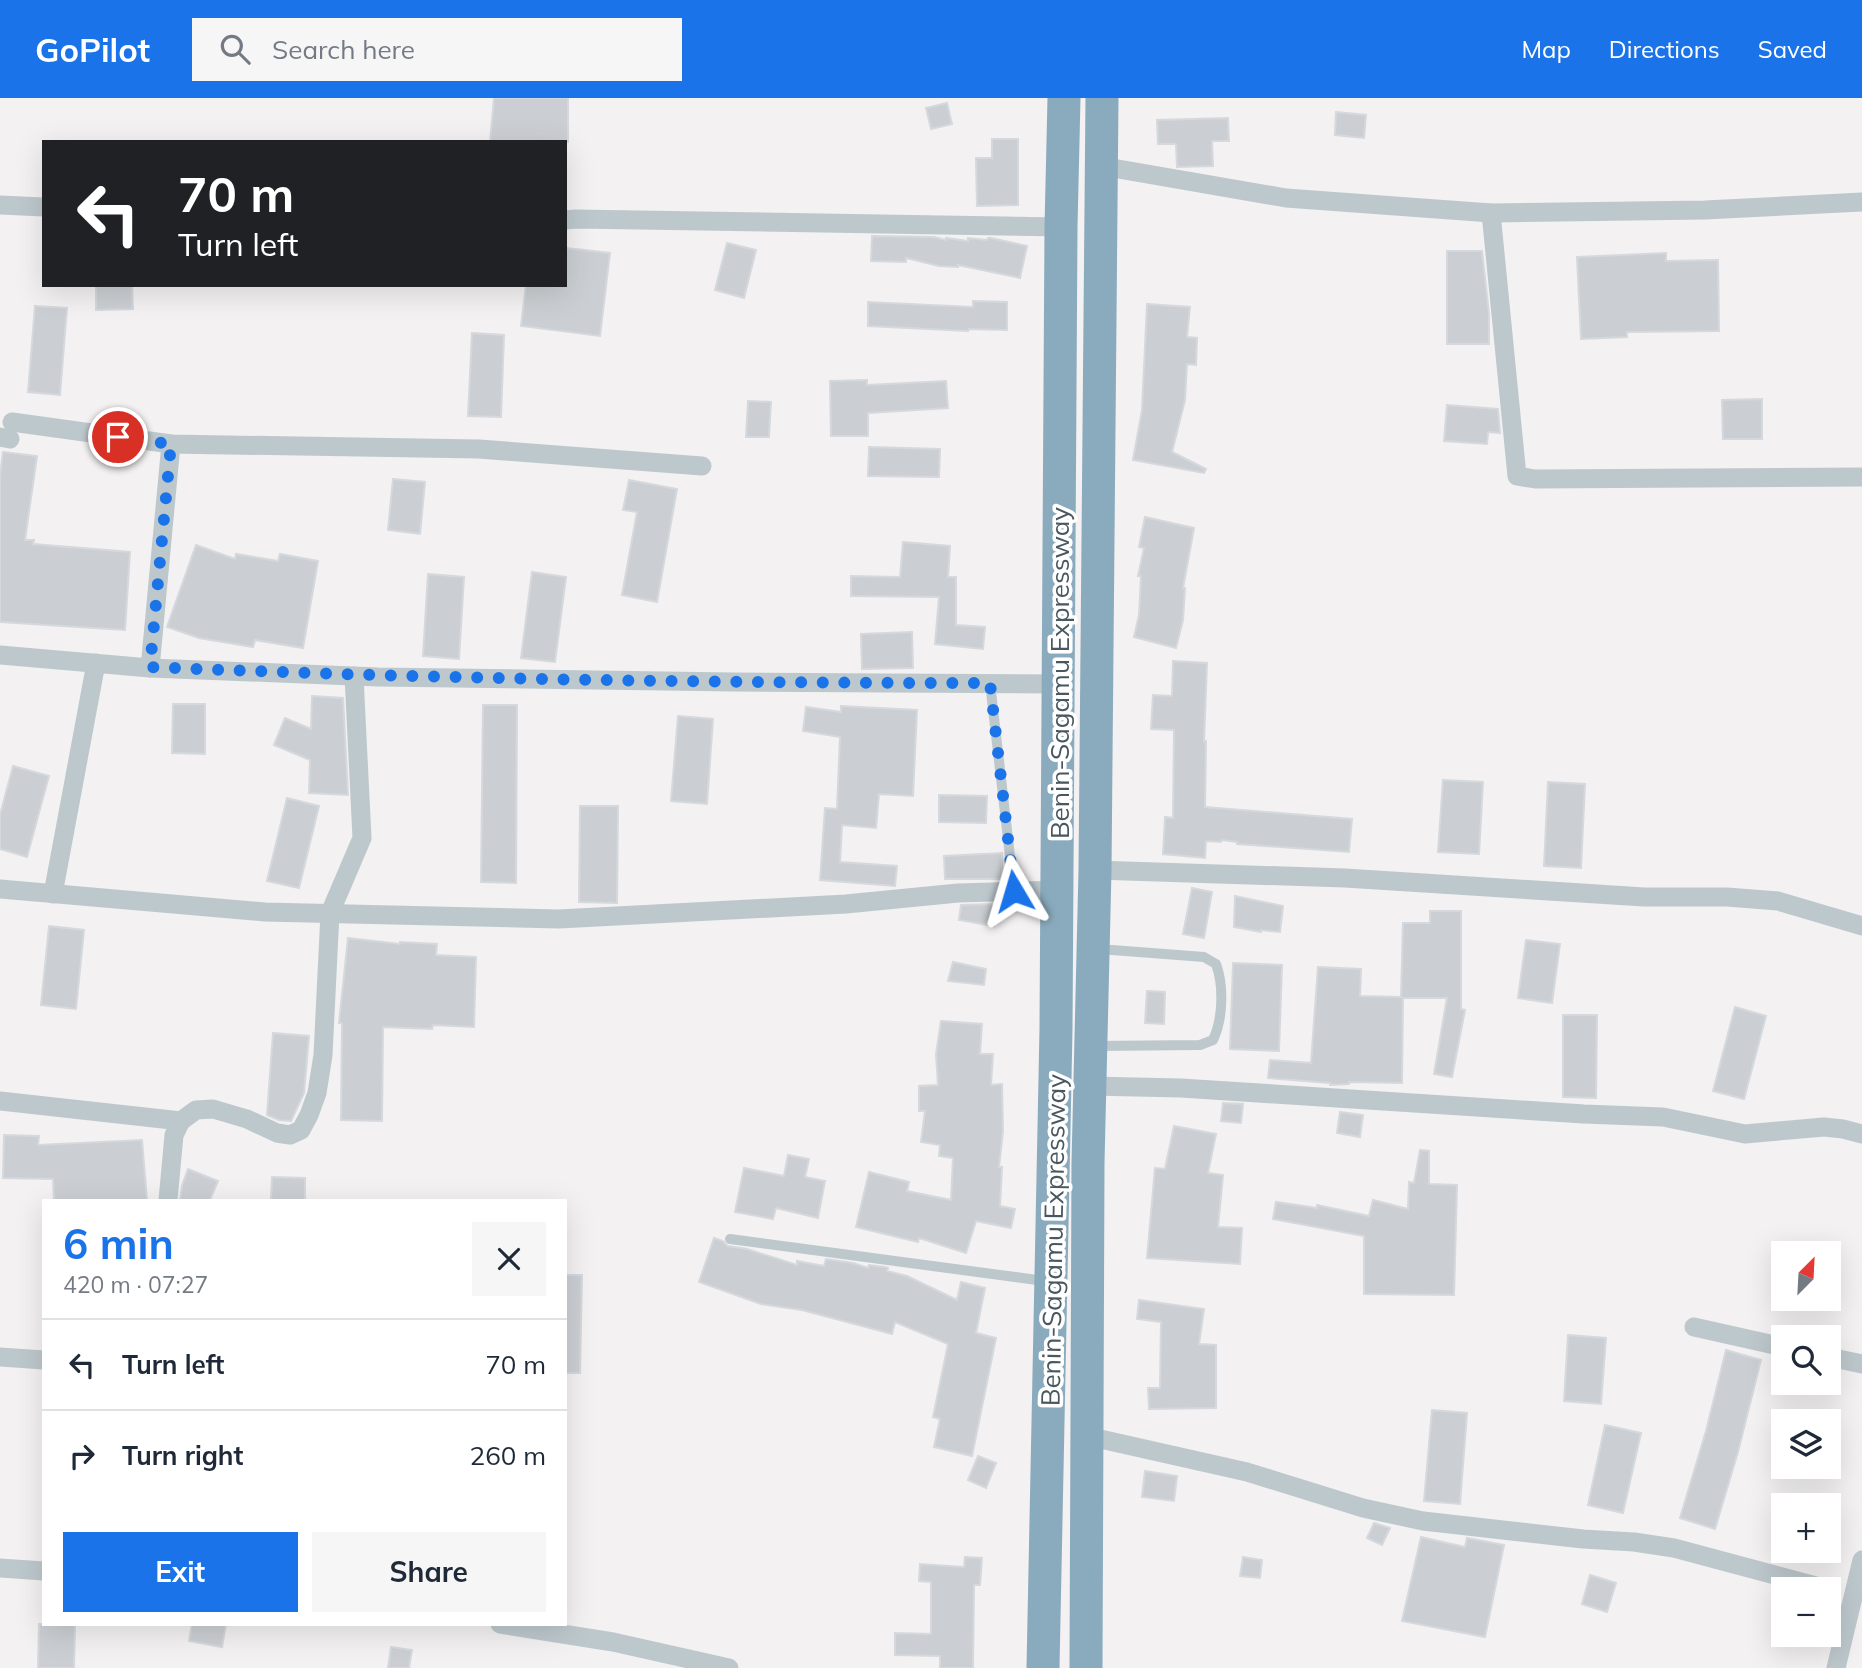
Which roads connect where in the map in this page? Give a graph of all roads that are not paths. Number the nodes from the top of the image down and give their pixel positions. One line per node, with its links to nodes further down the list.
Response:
1 (1064, 98): 9 (highway, Benin-Sagamu Expressway)
2 (1102, 98): 3 (highway)
3 (1101, 166): 7 (street); 20 (highway)
4 (1862, 202): 7 (street)
5 (0, 205): 6 (street)
6 (42, 207)
7 (1491, 213): 13 (street)
8 (567, 220): 9 (street)
9 (1060, 227): 19 (highway, Benin-Sagamu Expressway)
10 (7, 433): 11 (street)
11 (171, 444): 12 (street); 16 (street)
12 (702, 466)
13 (1862, 477)
14 (0, 655): 15 (street)
15 (96, 663): 16 (street); 24 (street)
16 (150, 667): 17 (street)
17 (354, 676): 18 (street); 25 (street)
18 (990, 683): 19 (street); 23 (lane)
19 (1059, 684): 22 (highway, Benin-Sagamu Expressway)
20 (1095, 870): 26 (street); 27 (highway)
21 (0, 889): 24 (street)
22 (1058, 890): 23 (street); 35 (highway, Benin-Sagamu Expressway)
23 (1014, 891): 25 (street)
24 (53, 894): 25 (street)
25 (330, 913): 31 (street)
26 (1862, 926)
27 (1093, 948): 28 (highway); 28 (lane)
28 (1091, 1046): 29 (highway)
29 (1090, 1086): 32 (street); 42 (highway)
30 (0, 1101): 31 (street)
31 (181, 1121): 33 (street)
32 (1862, 1133)
33 (168, 1199)
34 (730, 1239): 35 (lane)
35 (1052, 1282): 51 (highway, Benin-Sagamu Expressway)
36 (1694, 1327): 37 (street)
37 (1771, 1344)
38 (0, 1357): 39 (street)
39 (42, 1360)
40 (1841, 1360): 41 (street)
41 (1862, 1364)
42 (1087, 1436): 46 (street); 52 (highway)
43 (1862, 1560): 48 (street)
44 (0, 1568): 45 (street)
45 (42, 1571)
46 (1783, 1577)
47 (1841, 1593): 48 (street)
48 (1853, 1596): 53 (street)
49 (513, 1626): 50 (street)
50 (729, 1668)
51 (1044, 1668)
52 (1086, 1668)
53 (1837, 1668)

